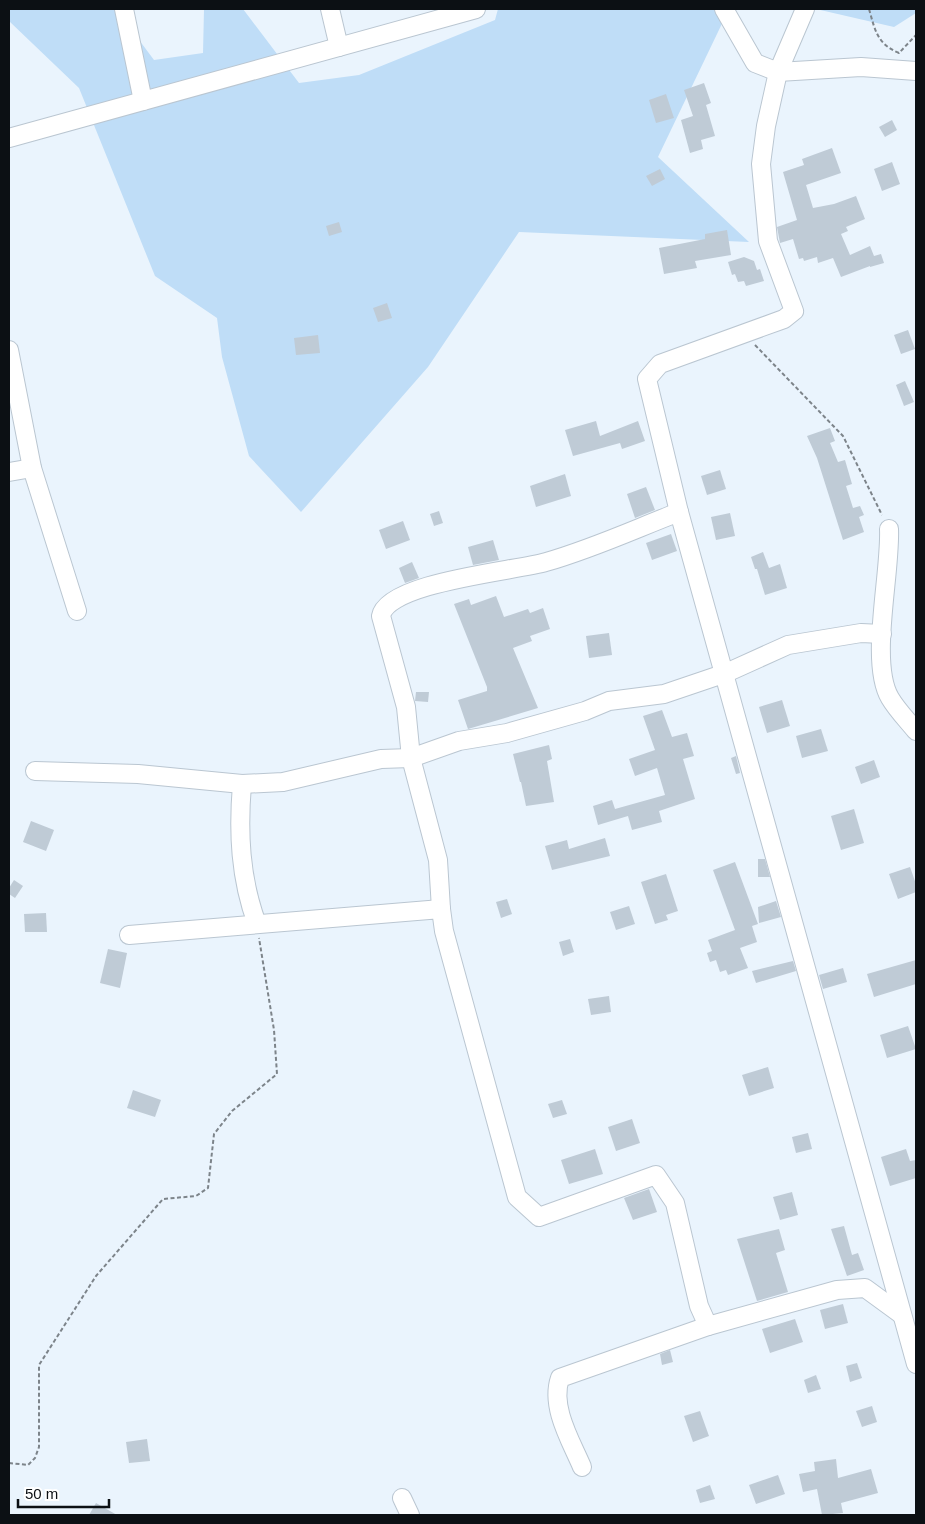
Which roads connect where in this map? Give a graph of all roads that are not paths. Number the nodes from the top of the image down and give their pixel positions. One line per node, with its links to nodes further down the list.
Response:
1 (124, 9): 9 (street)
2 (330, 9): 6 (street)
3 (476, 9): 6 (street)
4 (724, 9): 8 (street)
5 (805, 9): 8 (street)
6 (338, 47): 9 (street)
7 (916, 71): 8 (street)
8 (778, 72): 14 (street)
9 (142, 101): 10 (street)
10 (9, 138)
11 (9, 350): 12 (street)
12 (32, 468): 13 (street); 16 (street)
13 (9, 472)
14 (679, 512): 18 (street); 20 (street)
15 (889, 529): 17 (street)
16 (77, 611)
17 (882, 634): 18 (street); 19 (street)
18 (726, 673): 20 (street); 26 (street)
19 (916, 732)
20 (410, 758): 22 (street); 23 (street)
21 (35, 770): 22 (street)
22 (242, 784): 24 (street)
23 (441, 909): 24 (street); 27 (street)
24 (256, 924): 25 (street)
25 (129, 935)
26 (902, 1314): 27 (street); 28 (street)
27 (708, 1326): 29 (street)
28 (916, 1364)
29 (582, 1467)
30 (402, 1498): 31 (street)
31 (410, 1515)

